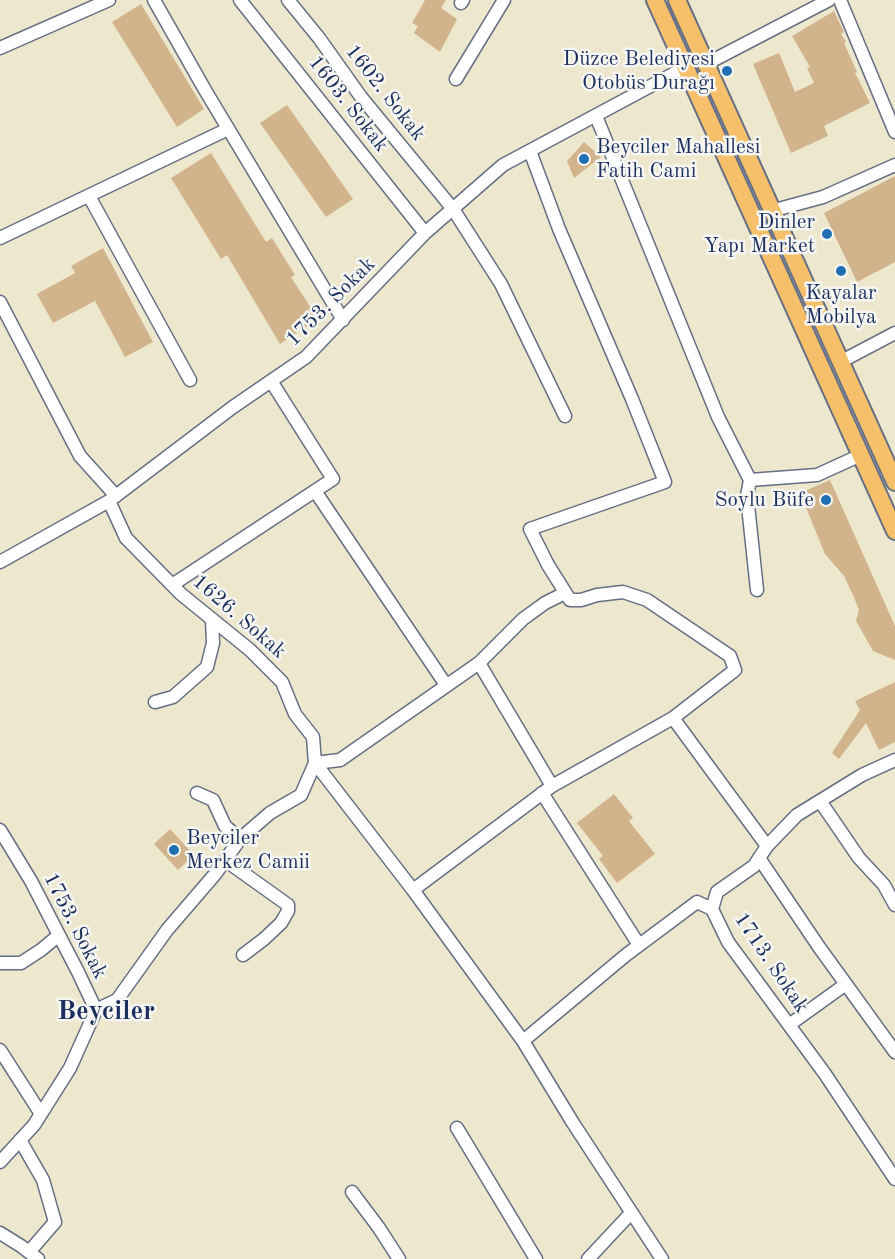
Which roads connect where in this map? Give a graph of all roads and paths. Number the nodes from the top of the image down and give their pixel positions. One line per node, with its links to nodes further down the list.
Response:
1 (109, 0): 10 (street)
2 (154, 0): 15 (street)
3 (240, 0): 22 (street, 1603. Sokak)
4 (288, 0): 20 (street, 1602. Sokak)
5 (504, 0): 13 (street)
6 (654, 0): 12 (main road)
7 (677, 0): 11 (main road)
8 (829, 0): 11 (street)
9 (840, 0): 16 (street)
10 (0, 48)
11 (706, 64): 21 (main road)
12 (686, 67): 14 (street, 1753. Sokak); 31 (main road)
13 (456, 79)
14 (596, 116): 17 (street, 1753. Sokak); 33 (street)
15 (228, 129): 19 (street); 25 (street)
16 (895, 132)
17 (530, 151): 20 (street, 1753. Sokak); 40 (street)
18 (895, 165): 21 (street)
19 (89, 196): 23 (street); 28 (street)
20 (453, 209): 22 (street, 1753. Sokak); 30 (street, 1602. Sokak)
21 (771, 211): 27 (main road)
22 (425, 234): 25 (street, 1753. Sokak)
23 (0, 238)
24 (0, 302): 35 (street, 1626. Sokak)
25 (343, 320): 29 (street, 1753. Sokak)
26 (895, 333): 27 (street)
27 (840, 362): 32 (main road)
28 (190, 380)
29 (271, 381): 34 (street); 35 (street, 1753. Sokak)
30 (565, 416)
31 (861, 455): 33 (street); 36 (main road)
32 (893, 470)
33 (750, 480): 39 (street)
34 (315, 492): 38 (street); 43 (street)
35 (112, 499): 37 (street, 1753. Sokak); 38 (street, 1626. Sokak)
36 (895, 531)
37 (0, 562)
38 (172, 585): 41 (street, 1626. Sokak)
39 (757, 590)
40 (565, 593): 42 (street); 45 (street)
41 (212, 620): 44 (street); 47 (street, 1626. Sokak)
42 (478, 663): 43 (street); 48 (street)
43 (446, 685): 47 (street)
44 (155, 702)
45 (673, 718): 48 (street); 53 (street)
46 (895, 760): 50 (street, 1713. Sokak)
47 (315, 763): 52 (street); 57 (street)
48 (547, 789): 57 (street); 61 (street)
49 (197, 793): 52 (street)
50 (820, 801): 53 (street, 1713. Sokak); 58 (street)
51 (0, 830): 54 (street, 1753. Sokak)
52 (240, 839): 56 (street)
53 (767, 846): 55 (street, 1713. Sokak)
54 (5, 849): 60 (street, 1753. Sokak)
55 (759, 858): 59 (street, 1713. Sokak); 64 (street)
56 (225, 861): 62 (street); 65 (street)
57 (413, 890): 67 (street)
58 (895, 905)
59 (712, 909): 61 (street); 66 (street, 1713. Sokak)
60 (59, 935): 63 (street); 65 (street, 1753. Sokak)
61 (639, 945): 67 (street)
62 (243, 955)
63 (0, 963)
64 (846, 984): 66 (street); 69 (street)
65 (96, 1010): 70 (street, 1753. Sokak)
66 (789, 1026): 74 (street, 1713. Sokak)
67 (523, 1041): 76 (street)
68 (0, 1050): 70 (street)
69 (895, 1052)
70 (41, 1114): 72 (street, 1753. Sokak)
71 (457, 1128): 80 (street)
72 (20, 1140): 73 (street, 1753. Sokak); 78 (street)
73 (0, 1162)
74 (895, 1179)
75 (352, 1192): 79 (street)
76 (631, 1213): 81 (street); 82 (street)
77 (0, 1233): 78 (street)
78 (33, 1255)
79 (399, 1259)
80 (536, 1259)
81 (588, 1259)
82 (662, 1259)

